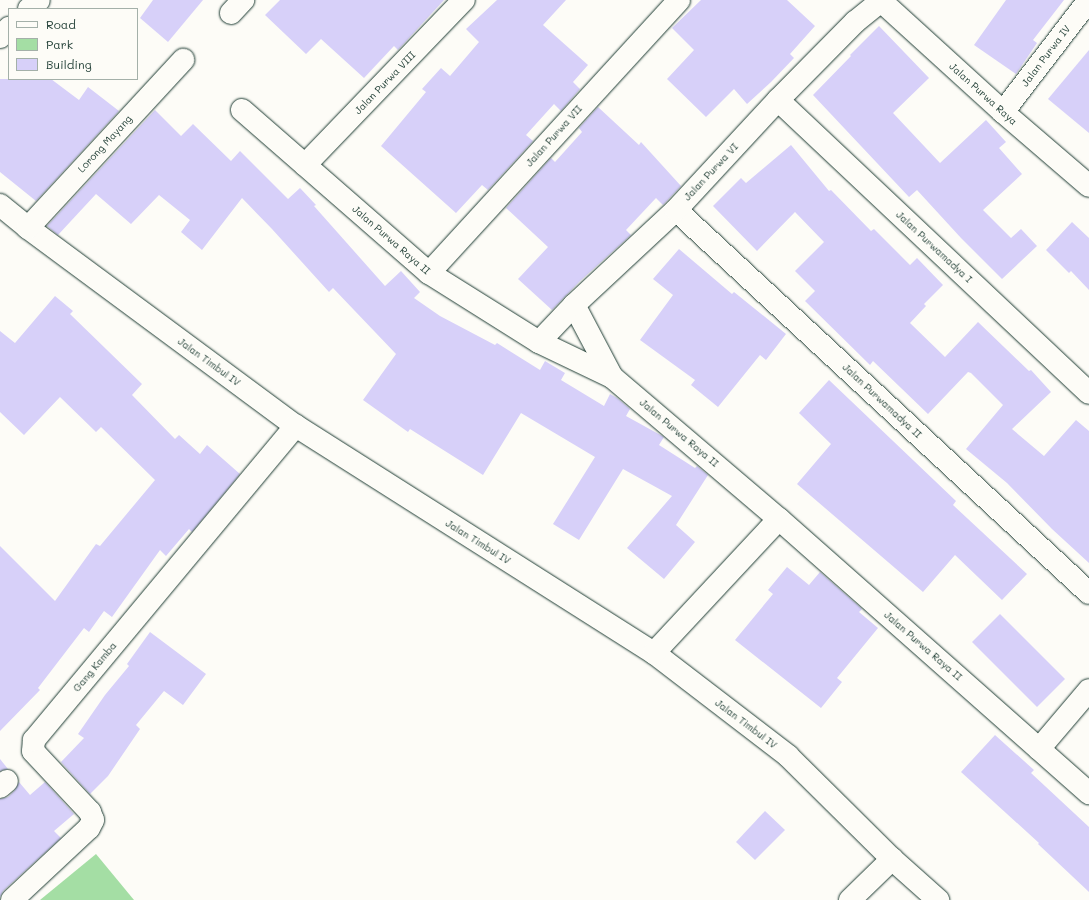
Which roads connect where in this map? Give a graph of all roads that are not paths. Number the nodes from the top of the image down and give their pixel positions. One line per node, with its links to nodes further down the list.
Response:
1 (38, 0): 6 (street)
2 (464, 0): 13 (street, Jalan Purwa VIII)
3 (678, 0): 18 (street, Jalan Purwa VII)
4 (881, 0): 10 (street, Jalan Purwa VI); 12 (street, Jalan Purwa Raya)
5 (1089, 0): 12 (street, Jalan Purwa IV)
6 (30, 8)
7 (8, 29): 8 (street)
8 (0, 37)
9 (182, 60): 17 (street, Lorong Mayang)
10 (778, 100): 16 (street, Jalan Purwa VI); 22 (street, Jalan Purwamadya I)
11 (242, 110): 13 (street, Jalan Purwa Raya II)
12 (1003, 112): 14 (street, Jalan Purwa Raya)
13 (305, 166): 18 (street, Jalan Purwa Raya II)
14 (1089, 186)
15 (0, 205): 17 (street, Jalan Timbul IV)
16 (676, 210): 19 (street, Jalan Purwa VI); 25 (street, Jalan Purwamadya II)
17 (28, 228): 23 (street, Jalan Timbul IV)
18 (428, 273): 20 (street, Jalan Purwa Raya II)
19 (574, 305): 20 (street, Jalan Purwa VI); 21 (street)
20 (539, 342): 21 (street, Jalan Purwa Raya II)
21 (612, 377): 24 (street, Jalan Purwa Raya II)
22 (1089, 394)
23 (296, 426): 26 (street, Jalan Timbul IV); 31 (street, Gang Kamba)
24 (779, 519): 26 (street); 28 (street, Jalan Purwa Raya II)
25 (1089, 593)
26 (654, 653): 30 (street, Jalan Timbul IV)
27 (1089, 690): 28 (street)
28 (1039, 749): 29 (street, Jalan Purwa Raya II)
29 (1089, 793)
30 (892, 860): 32 (street); 33 (street, Jalan Timbul IV)
31 (12, 900)
32 (850, 900)
33 (938, 900)

